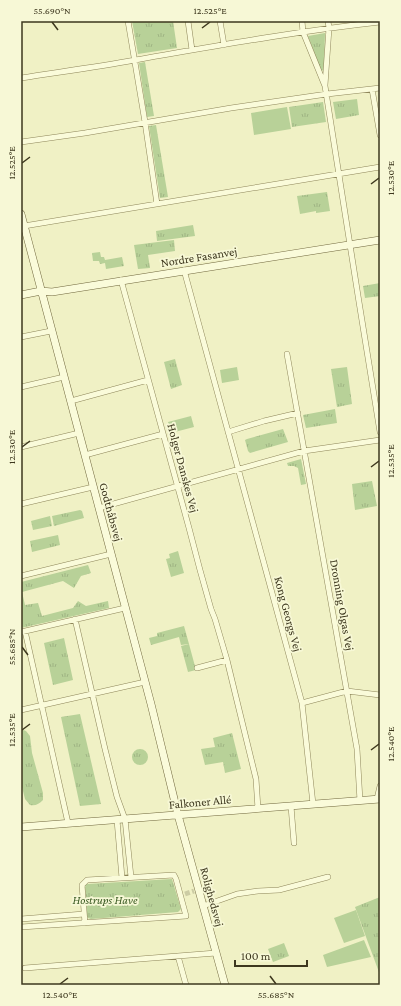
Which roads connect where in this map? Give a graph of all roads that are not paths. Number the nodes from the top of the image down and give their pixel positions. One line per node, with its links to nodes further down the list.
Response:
1 (128, 21): 11 (street)
2 (188, 21): 10 (street)
3 (220, 21): 9 (street)
4 (302, 21): 8 (street)
5 (328, 21): 7 (street)
6 (380, 22): 7 (street)
7 (329, 28): 8 (street); 13 (street)
8 (303, 32): 9 (street); 13 (street)
9 (224, 44): 10 (street)
10 (192, 50): 11 (street)
11 (135, 60): 12 (street); 17 (street)
12 (21, 78)
13 (325, 86): 16 (street)
14 (380, 88): 15 (street)
15 (372, 89): 16 (street); 18 (street)
16 (327, 94): 17 (street); 21 (street)
17 (146, 122): 19 (street); 22 (street)
18 (380, 135)
19 (21, 142)
20 (380, 167): 21 (street)
21 (339, 174): 22 (street); 26 (street)
22 (157, 204): 24 (street)
23 (21, 214): 24 (street, Godthåbsvej)
24 (24, 226): 29 (street, Godthåbsvej)
25 (380, 240): 26 (street, Nordre Fasanvej)
26 (350, 244): 27 (street, Nordre Fasanvej); 40 (street)
27 (184, 270): 28 (street, Nordre Fasanvej); 39 (street, Kong Georgs Vej)
28 (121, 280): 29 (street, Nordre Fasanvej); 35 (street, Holger Danskes Vej)
29 (41, 291): 30 (street, Nordre Fasanvej); 31 (street, Godthåbsvej)
30 (21, 295)
31 (51, 331): 32 (street); 34 (street, Godthåbsvej)
32 (21, 338)
33 (287, 354): 38 (street, Dronning Olgas Vej)
34 (64, 377): 36 (street); 37 (street, Godthåbsvej)
35 (148, 380): 37 (street); 42 (street, Holger Danskes Vej)
36 (21, 387)
37 (70, 402): 41 (street, Godthåbsvej)
38 (298, 413): 39 (street); 45 (street, Dronning Olgas Vej)
39 (228, 432): 47 (street, Kong Georgs Vej)
40 (380, 432)
41 (79, 433): 44 (street); 46 (street, Godthåbsvej)
42 (163, 434): 46 (street); 48 (street, Holger Danskes Vej)
43 (380, 440): 45 (street)
44 (21, 447)
45 (304, 451): 47 (street); 60 (street, Dronning Olgas Vej)
46 (85, 455): 49 (street, Godthåbsvej)
47 (238, 469): 48 (street); 63 (street, Kong Georgs Vej)
48 (178, 486): 51 (street); 57 (street, Holger Danskes Vej)
49 (93, 487): 50 (street); 51 (street, Godthåbsvej)
50 (21, 504)
51 (99, 508): 52 (street, Godthåbsvej)
52 (111, 554): 53 (street); 54 (street, Godthåbsvej)
53 (21, 576)
54 (126, 608): 55 (street); 59 (street, Godthåbsvej)
55 (75, 619): 56 (street); 61 (street)
56 (23, 631): 64 (street)
57 (227, 660): 58 (street); 71 (street, Holger Danskes Vej)
58 (197, 668)
59 (145, 682): 61 (street); 72 (street, Godthåbsvej)
60 (347, 692): 62 (street); 63 (street); 68 (street, Dronning Olgas Vej)
61 (92, 694): 64 (street); 73 (street)
62 (380, 695)
63 (302, 703): 69 (street, Kong Georgs Vej)
64 (42, 705): 65 (street); 75 (street)
65 (21, 710)
66 (380, 786): 67 (street)
67 (378, 799): 68 (street, Falkoner Allé)
68 (360, 801): 69 (street, Falkoner Allé)
69 (313, 804): 70 (street, Falkoner Allé)
70 (291, 806): 71 (street, Falkoner Allé); 77 (street)
71 (258, 809): 72 (street, Falkoner Allé)
72 (178, 815): 73 (street, Falkoner Allé); 81 (street, Rolighedsvej)
73 (125, 819): 74 (street, Falkoner Allé); 78 (street)
74 (117, 820): 75 (street, Falkoner Allé); 80 (street)
75 (68, 823): 76 (street, Falkoner Allé)
76 (21, 827)
77 (294, 843)
78 (131, 877): 80 (street); 84 (street)
79 (328, 877): 81 (street)
80 (122, 878): 82 (street)
81 (203, 906): 86 (street, Rolighedsvej)
82 (84, 914): 83 (street); 84 (street)
83 (21, 919)
84 (85, 922): 85 (street)
85 (21, 927)
86 (216, 953): 87 (street); 90 (street, Rolighedsvej)
87 (178, 956): 88 (street); 89 (street)
88 (25, 968)
89 (186, 985)
90 (225, 985)

